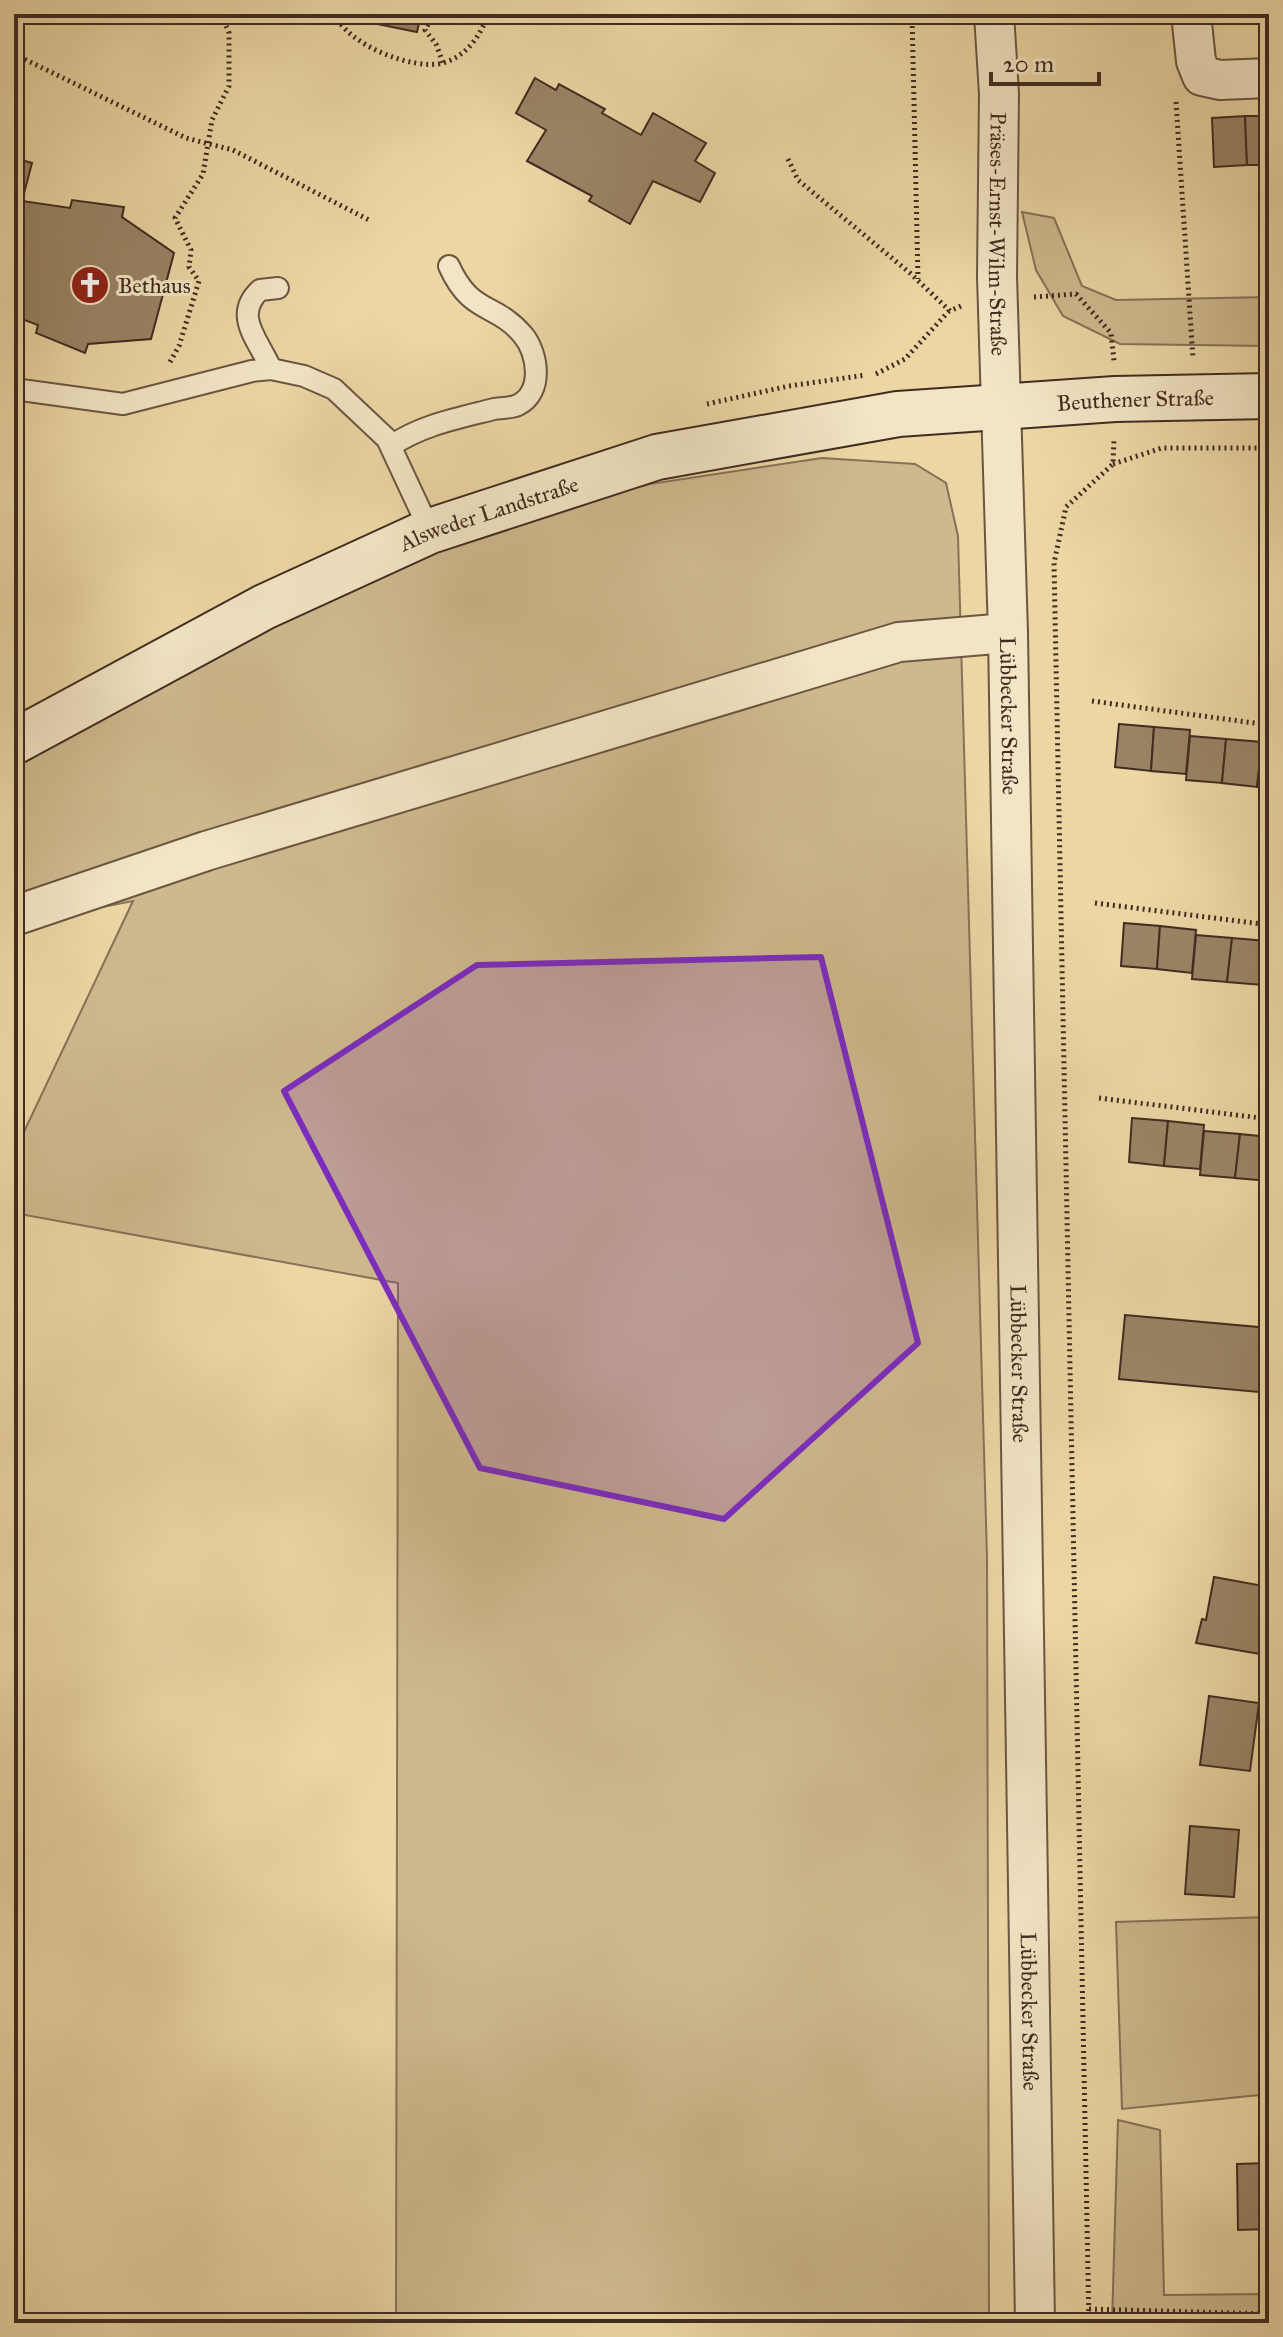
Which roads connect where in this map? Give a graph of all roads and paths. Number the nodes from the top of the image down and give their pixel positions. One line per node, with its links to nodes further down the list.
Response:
1 (221, 14): 12 (path)
2 (335, 14): 9 (path)
3 (434, 14): 9 (path)
4 (488, 14): 9 (path)
5 (912, 14): 16 (path)
6 (994, 14): 18 (street, Präses-Ernst-Wilm-Straße)
7 (1191, 14): 10 (street)
8 (14, 54): 12 (path)
9 (443, 63)
10 (1202, 76): 11 (street); 19 (path)
11 (1269, 78)
12 (208, 145): 14 (path); 21 (path)
13 (788, 159): 16 (path)
14 (371, 221)
15 (449, 266): 26 (lane)
16 (918, 280): 18 (path)
17 (278, 288): 20 (lane)
18 (998, 300): 24 (path); 25 (street, Präses-Ernst-Wilm-Straße)
19 (1193, 360)
20 (271, 369): 22 (lane); 26 (lane)
21 (168, 374)
22 (14, 389)
23 (1269, 396): 24 (main road, Beuthener Straße)
24 (1115, 399): 25 (main road, Beuthener Straße); 28 (path)
25 (1003, 405): 29 (main road, Alsweder Landstraße); 30 (street, Lübbecker Straße)
26 (391, 446): 29 (lane)
27 (1269, 448): 28 (path)
28 (1113, 464): 39 (path)
29 (430, 531): 33 (main road, Alsweder Landstraße)
30 (1008, 633): 35 (street); 41 (street, Lübbecker Straße)
31 (1092, 701): 32 (path)
32 (1269, 725)
33 (14, 742)
34 (1095, 903): 36 (path)
35 (14, 916)
36 (1269, 925)
37 (1099, 1098): 38 (path)
38 (1269, 1119)
39 (1089, 2309): 40 (path); 42 (path)
40 (1269, 2314)
41 (1035, 2323)
42 (1089, 2323)

